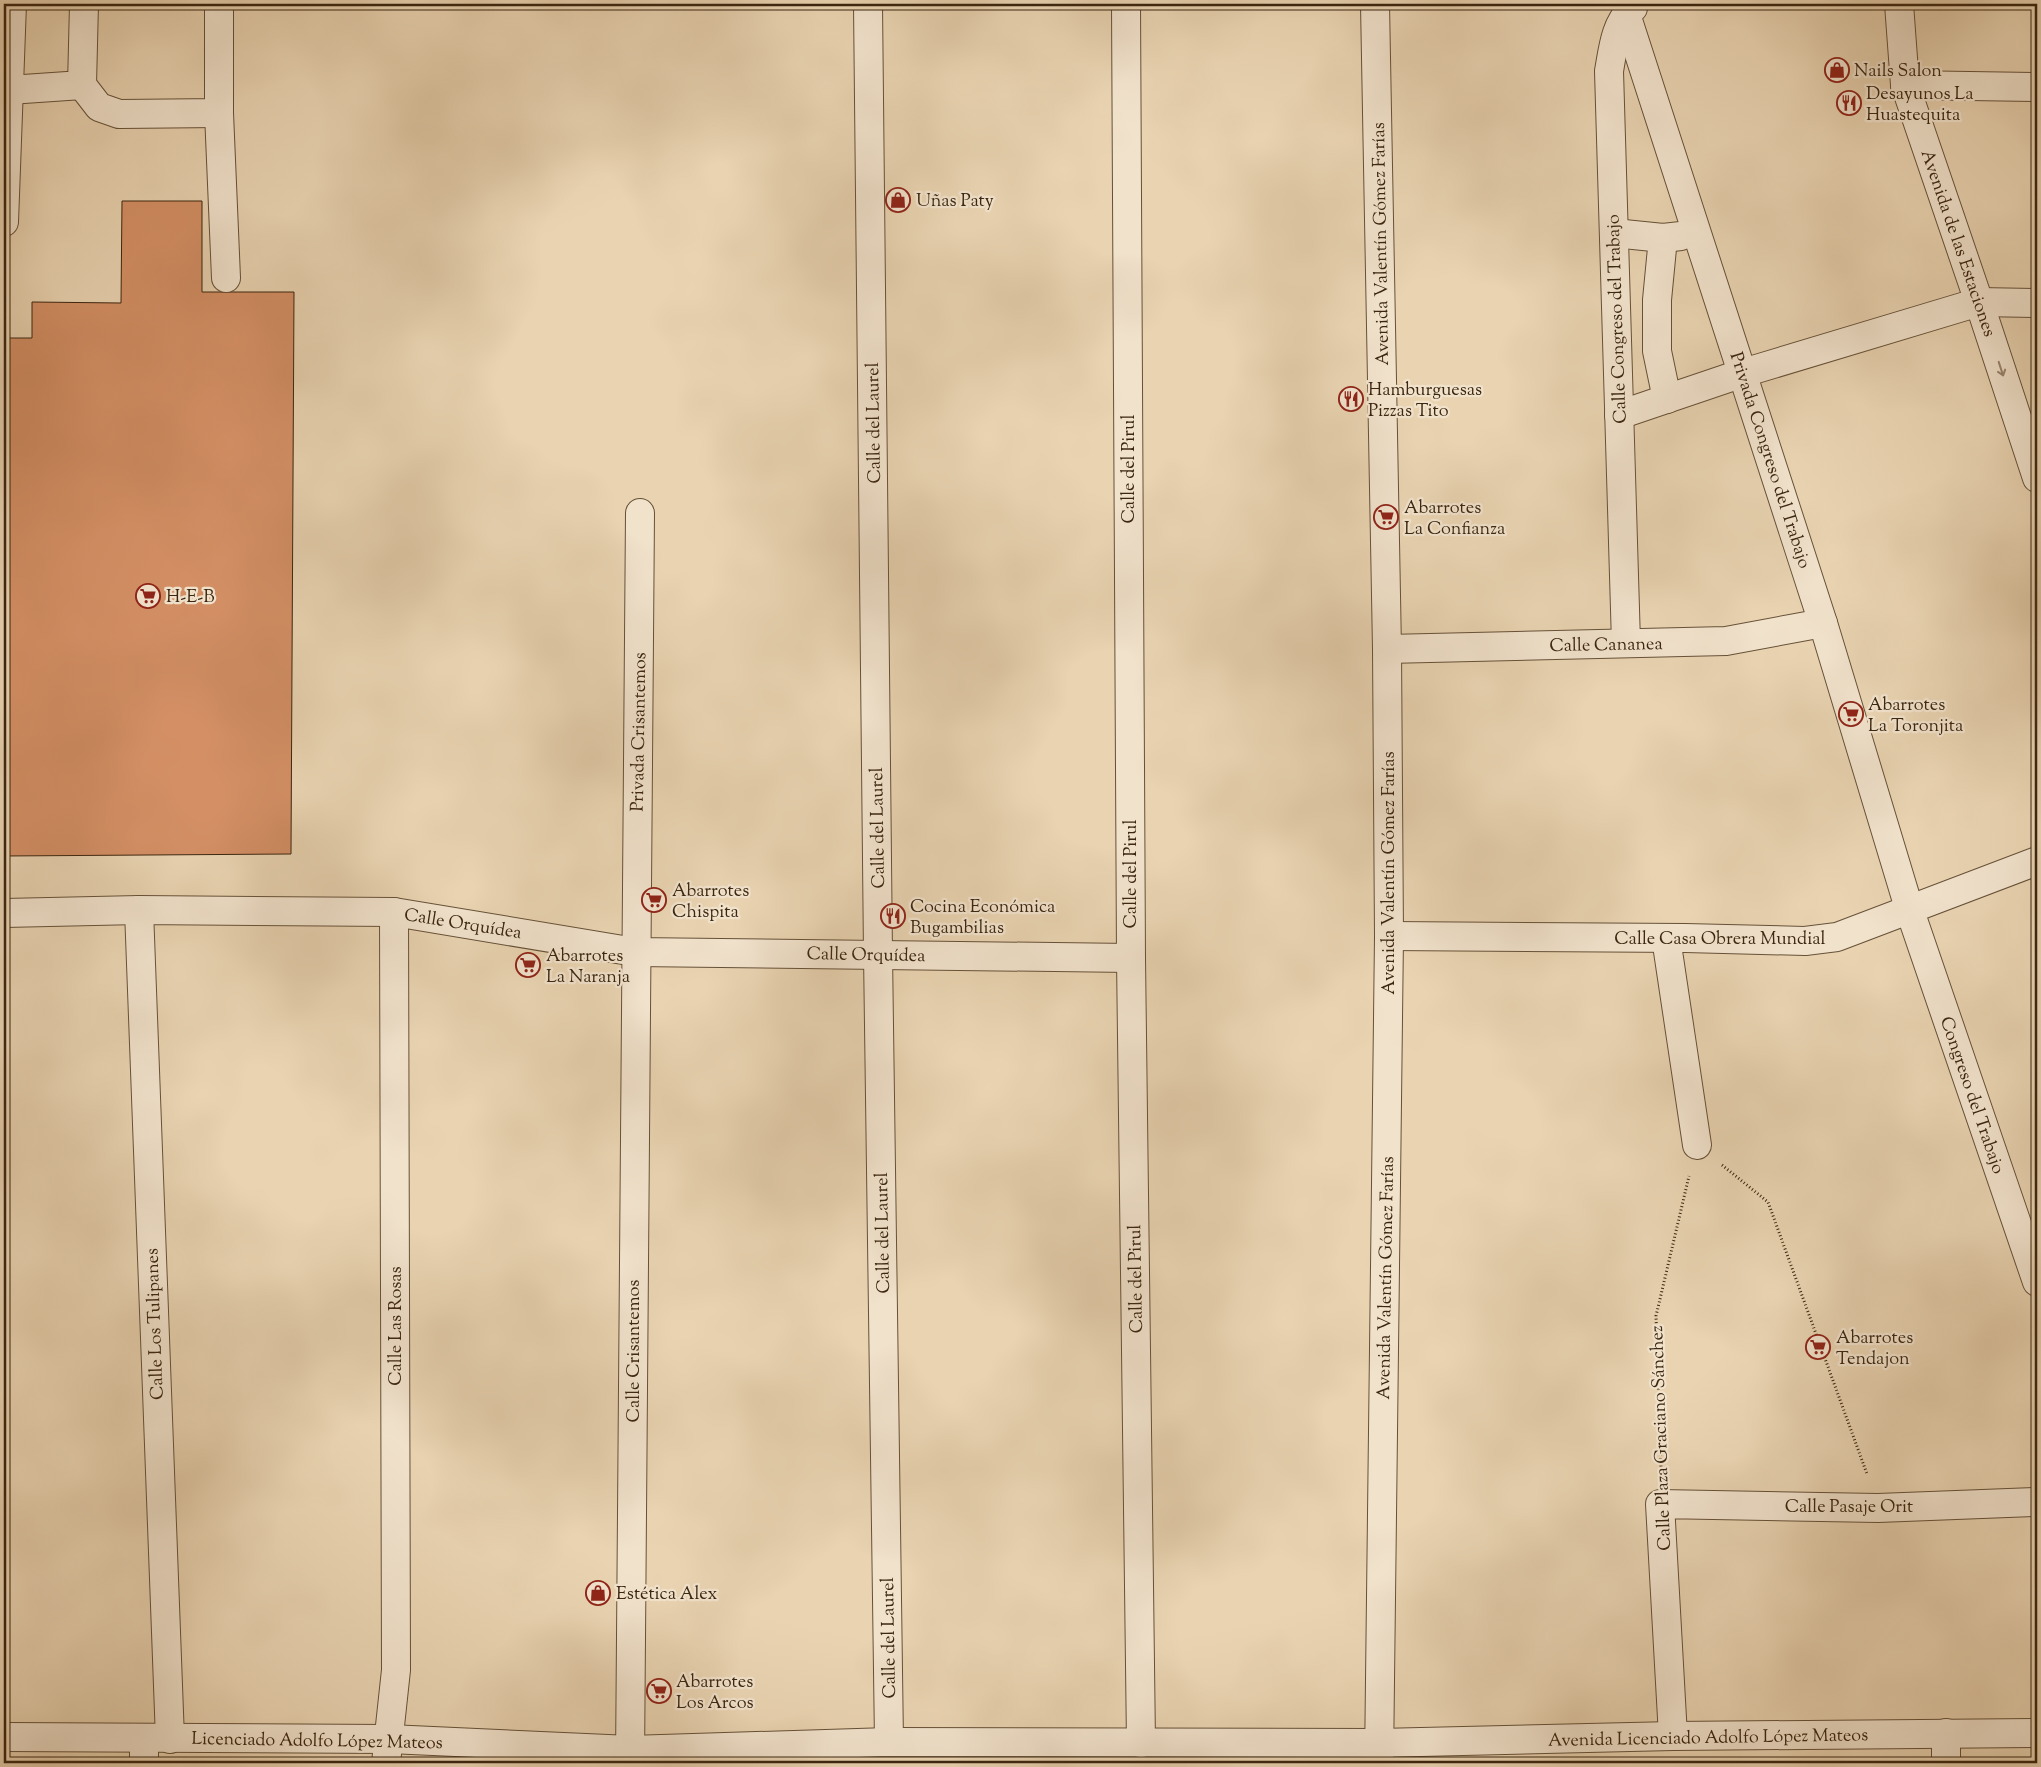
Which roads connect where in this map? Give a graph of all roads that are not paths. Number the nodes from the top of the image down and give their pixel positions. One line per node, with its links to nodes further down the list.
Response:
1 (12, 4): 12 (street)
2 (84, 4): 9 (street)
3 (219, 4): 13 (street)
4 (868, 4): 37 (street, Calle del Laurel)
5 (1126, 4): 38 (street, Calle del Pirul)
6 (1375, 4): 28 (street, Avenida Valentín Gómez Farías)
7 (1900, 4): 10 (street, Avenida de las Estaciones)
8 (1632, 9): 15 (street, Calle Congreso del Trabajo); 16 (street, Privada Congreso del Trabajo)
9 (82, 85): 12 (street); 13 (street)
10 (1905, 85): 11 (street); 19 (street, Avenida de las Estaciones)
11 (2037, 87)
12 (9, 90): 14 (street)
13 (219, 113): 18 (street)
14 (4, 222)
15 (1614, 233): 17 (street); 23 (street, Calle Congreso del Trabajo)
16 (1698, 234): 17 (street); 21 (street, Privada Congreso del Trabajo)
17 (1664, 238): 22 (street)
18 (226, 278)
19 (1979, 302): 20 (street); 21 (street); 24 (street, Avenida de las Estaciones, one-way to 24)
20 (2037, 303)
21 (1743, 373): 22 (street); 26 (street, Privada Congreso del Trabajo)
22 (1666, 399): 23 (street)
23 (1619, 415): 27 (street, Calle Congreso del Trabajo)
24 (2037, 478)
25 (640, 513): 36 (street, Privada Crisantemos)
26 (1823, 623): 27 (street, Calle Cananea); 30 (street, Privada Congreso del Trabajo)
27 (1626, 643): 28 (street, Calle Cananea)
28 (1387, 649): 34 (street, Avenida Valentín Gómez Farías)
29 (2037, 861): 30 (street, Calle Casa Obrera Mundial)
30 (1909, 908): 35 (street, Calle Casa Obrera Mundial); 40 (street, Congreso del Trabajo)
31 (139, 910): 32 (street, Calle Orquídea); 33 (street, Calle Orquídea); 49 (street, Calle Los Tulipanes)
32 (394, 912): 36 (street, Calle Orquídea); 50 (street, Calle Las Rosas)
33 (4, 913)
34 (1389, 936): 35 (street, Calle Casa Obrera Mundial); 51 (street, Avenida Valentín Gómez Farías)
35 (1666, 938): 39 (street)
36 (635, 952): 37 (street, Calle Orquídea); 52 (street, Calle Crisantemos)
37 (878, 954): 38 (street, Calle Orquídea); 47 (street, Calle del Laurel)
38 (1131, 958): 48 (street, Calle del Pirul)
39 (1697, 1145)
40 (2037, 1282)
41 (2037, 1502): 42 (street, Calle Pasaje Orit)
42 (1660, 1504): 45 (street, Calle Plaza Graciano Sánchez)
43 (1946, 1733): 44 (street, Avenida Licenciado Adolfo López Mateos); 45 (street, Avenida Licenciado Adolfo López Mateos); 53 (street)
44 (2037, 1733)
45 (1673, 1736): 51 (street, Avenida Licenciado Adolfo López Mateos)
46 (4, 1737): 49 (street, Licenciado Adolfo López Mateos)
47 (890, 1742): 48 (street, Licenciado Adolfo López Mateos); 52 (street, Licenciado Adolfo López Mateos)
48 (1141, 1744): 51 (street, Licenciado Adolfo López Mateos)
49 (153, 1747): 50 (street, Licenciado Adolfo López Mateos)
50 (388, 1751): 52 (street, Licenciado Adolfo López Mateos)
51 (1379, 1753)
52 (630, 1756)
53 (1946, 1763)

